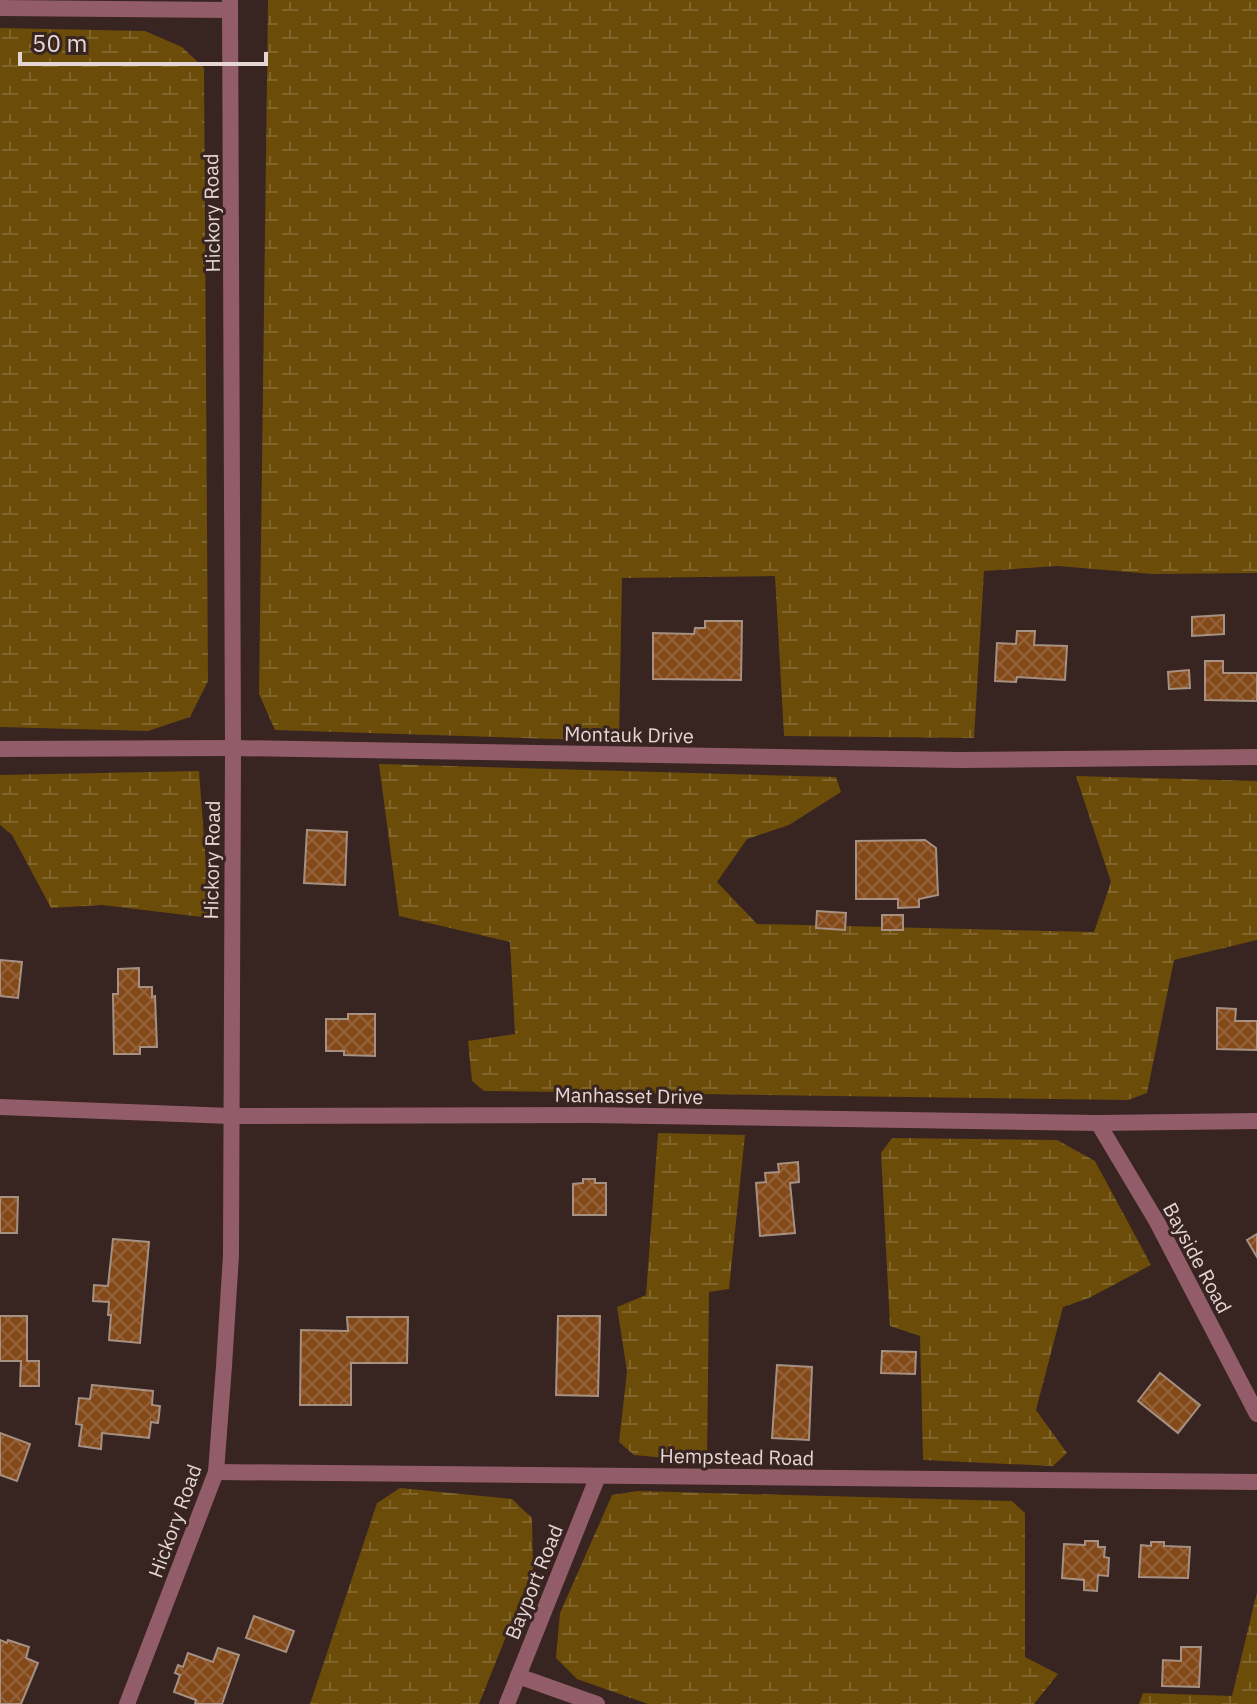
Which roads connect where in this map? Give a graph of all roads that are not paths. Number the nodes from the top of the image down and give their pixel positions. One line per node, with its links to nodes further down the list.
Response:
1 (230, 5): 2 (street); 3 (street, Hickory Road)
2 (0, 8)
3 (233, 748): 4 (street, Montauk Drive); 5 (street, Montauk Drive); 7 (street, Hickory Road)
4 (0, 749)
5 (1257, 757)
6 (0, 1107): 7 (street, Manhasset Drive)
7 (230, 1116): 9 (street, Manhasset Drive); 11 (street, Hickory Road)
8 (1257, 1121): 9 (street, Manhasset Drive)
9 (1098, 1123): 10 (street, Bayside Road)
10 (1257, 1414)
11 (216, 1472): 12 (street, Hempstead Road); 15 (street, Hickory Road)
12 (598, 1476): 13 (street, Hempstead Road); 14 (street, Bayport Road)
13 (1257, 1482)
14 (518, 1676): 16 (street, Bayport Road); 17 (street)
15 (127, 1704)
16 (507, 1704)
17 (597, 1704)

